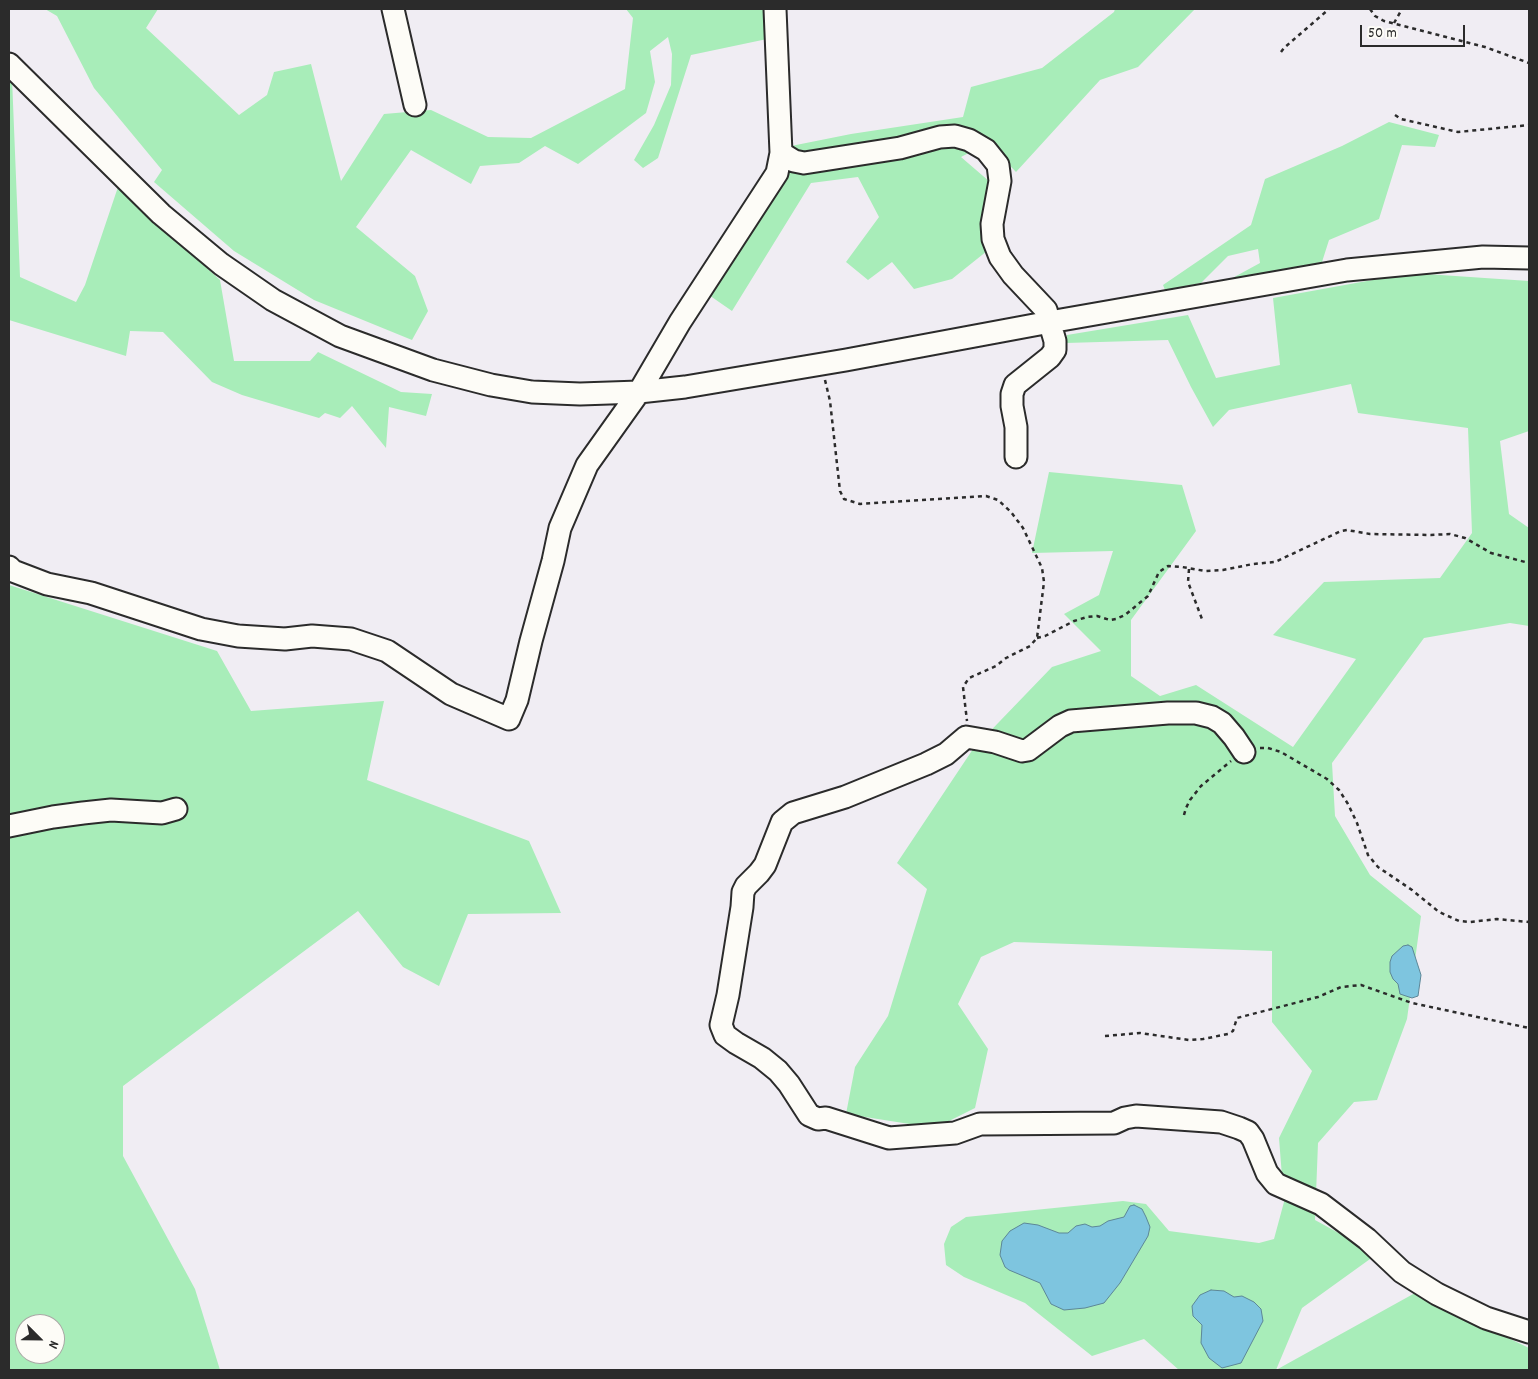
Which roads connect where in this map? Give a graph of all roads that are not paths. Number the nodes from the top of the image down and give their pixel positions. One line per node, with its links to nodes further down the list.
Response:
1 (393, 9): 4 (street)
2 (775, 9): 5 (street)
3 (9, 64): 8 (street)
4 (415, 105)
5 (781, 153): 7 (street); 8 (street)
6 (1529, 258): 7 (street)
7 (1049, 323): 8 (street); 9 (street)
8 (639, 392): 10 (street)
9 (1016, 457)
10 (9, 567)
11 (1244, 752): 14 (street)
12 (176, 809): 13 (street)
13 (9, 826)
14 (1529, 1332)

